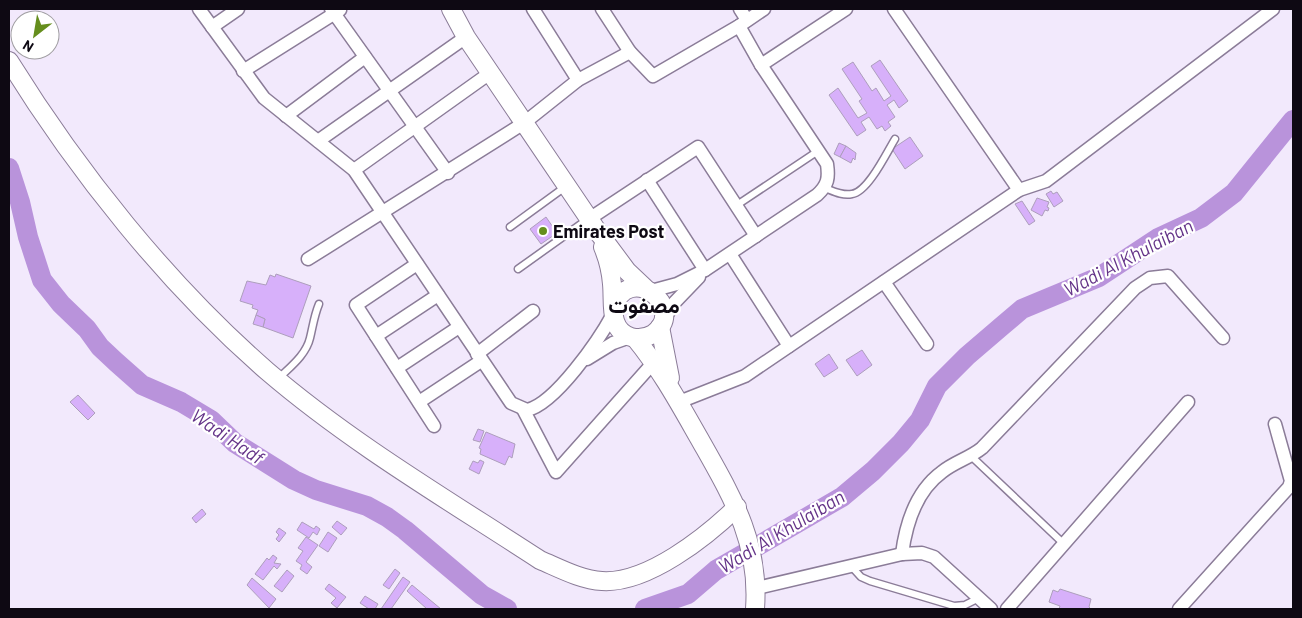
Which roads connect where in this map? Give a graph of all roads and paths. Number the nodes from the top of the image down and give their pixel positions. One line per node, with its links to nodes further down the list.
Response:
1 (199, 9): 13 (street)
2 (238, 9): 13 (street)
3 (451, 9): 14 (street)
4 (533, 9): 21 (street)
5 (602, 9): 15 (street)
6 (740, 9): 12 (street)
7 (764, 9): 12 (street)
8 (846, 9): 18 (street)
9 (894, 9): 34 (street)
10 (1272, 9): 34 (street)
11 (336, 10): 16 (street); 19 (street)
12 (743, 23): 15 (street); 18 (street)
13 (212, 27): 19 (street)
14 (466, 37): 20 (street); 22 (street)
15 (630, 52): 21 (street)
16 (365, 57): 22 (street); 23 (street)
17 (9, 61): 62 (street)
18 (762, 65): 28 (street)
19 (243, 72): 23 (street)
20 (490, 73): 24 (street); 25 (street)
21 (578, 80): 24 (street)
22 (389, 91): 25 (street); 27 (street)
23 (286, 116): 27 (street)
24 (524, 123): 30 (street); 32 (street)
25 (415, 126): 29 (street); 30 (street)
26 (895, 139): 33 (lane)
27 (318, 141): 29 (street)
28 (818, 151): 33 (street); 35 (lane)
29 (354, 170): 36 (street)
30 (448, 173): 36 (street)
31 (648, 180): 35 (street); 37 (street); 44 (street)
32 (566, 186): 37 (street); 38 (lane)
33 (825, 188): 39 (street)
34 (1019, 190): 45 (street)
35 (737, 206): 39 (street)
36 (382, 212): 41 (street); 42 (street)
37 (593, 225): 43 (lane); 46 (street); 50 (street)
38 (510, 227)
39 (756, 236): 40 (street)
40 (730, 254): 44 (street); 57 (street)
41 (308, 259)
42 (417, 264): 47 (street); 53 (street)
43 (518, 269)
44 (705, 270): 46 (street); 51 (street)
45 (884, 282): 56 (street); 57 (street)
46 (648, 290): 50 (street); 51 (street)
47 (438, 295): 52 (street); 53 (street)
48 (318, 304): 62 (lane)
49 (533, 311): 58 (street)
50 (613, 311): 54 (street); 60 (street)
51 (661, 324): 54 (street); 63 (street)
52 (459, 327): 58 (street); 61 (street)
53 (376, 336): 61 (street)
54 (633, 337): 59 (street); 60 (street)
55 (1223, 338): 69 (street)
56 (927, 344)
57 (789, 346): 63 (street)
58 (479, 358): 64 (street); 66 (street)
59 (654, 362): 63 (street); 66 (street)
60 (581, 364): 66 (street)
61 (397, 368): 64 (street)
62 (278, 379): 70 (street)
63 (677, 397): 70 (street)
64 (419, 402): 68 (street)
65 (1188, 402): 71 (street)
66 (523, 409)
67 (1276, 424): 79 (street)
68 (434, 426)
69 (971, 456): 71 (lane); 72 (street)
70 (737, 507): 74 (street)
71 (1064, 544): 78 (street)
72 (902, 554): 73 (street); 75 (street)
73 (851, 566): 74 (street); 75 (lane)
74 (757, 588): 76 (street)
75 (979, 598): 77 (street)
76 (755, 609)
77 (991, 609)
78 (1006, 609)
79 (1179, 609)

